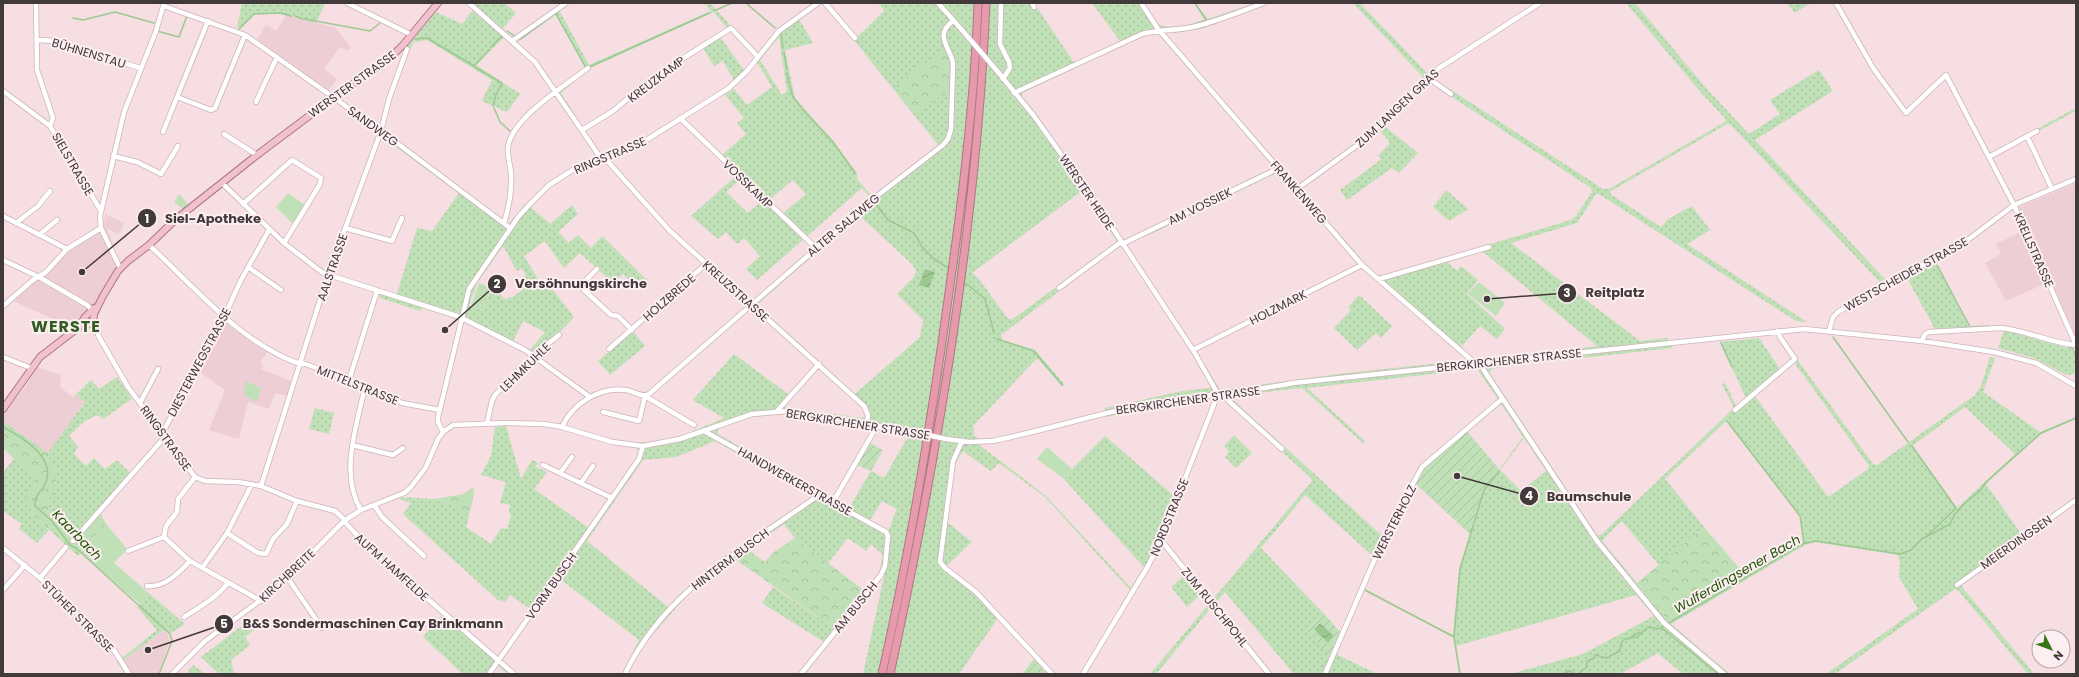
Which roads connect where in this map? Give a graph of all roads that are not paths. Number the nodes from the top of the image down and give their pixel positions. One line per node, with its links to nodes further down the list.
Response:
1 (36, 3): 23 (street)
2 (346, 3): 21 (street)
3 (438, 3): 21 (main road, WERSTER STRASSE)
4 (469, 3): 24 (street, KREUZSTRASSE)
5 (566, 3): 24 (street)
6 (818, 3): 27 (street, RINGSTRASSE)
7 (825, 3): 22 (street)
8 (938, 3): 18 (street, WERSTER HEIDE)
9 (978, 3): 181 (highway)
10 (986, 3): 182 (highway)
11 (1001, 3): 31 (street)
12 (1141, 3): 19 (street, FRANKENWEG)
13 (1264, 3): 19 (street)
14 (1540, 3): 30 (street, ZUM LANGEN GRAS)
15 (1836, 3): 51 (street, KRELLSTRASSE)
16 (164, 4): 17 (street, SANDWEG); 28 (street)
17 (208, 21): 20 (street, SANDWEG); 36 (street)
18 (953, 21): 31 (street, WERSTER HEIDE, bridge); 75 (street, ALTER SALZWEG)
19 (1158, 29): 34 (street); 52 (street, FRANKENWEG)
20 (245, 35): 26 (street, SANDWEG); 36 (street)
21 (412, 35): 37 (main road, WERSTER STRASSE)
22 (855, 38)
23 (38, 40): 28 (street, BÜHNENSTAU); 40 (street)
24 (512, 41): 33 (street, KREUZSTRASSE)
25 (407, 49): 43 (street, AALSTRASSE)
26 (277, 57): 37 (street, SANDWEG); 38 (street)
27 (758, 57): 39 (street, RINGSTRASSE); 41 (street, KREUZKAMP)
28 (140, 68): 49 (street)
29 (588, 68): 33 (street)
30 (1427, 77): 35 (street); 55 (street, ZUM LANGEN GRAS)
31 (1002, 79): 34 (street, WERSTER HEIDE)
32 (3, 91): 40 (street, SIELSTRASSE)
33 (556, 91): 41 (street, KREUZSTRASSE); 65 (street)
34 (1014, 93): 71 (street, WERSTER HEIDE)
35 (1451, 94)
36 (177, 97): 44 (street)
37 (333, 98): 43 (street, SANDWEG); 48 (main road, WERSTER STRASSE)
38 (256, 102)
39 (680, 118): 50 (street, RINGSTRASSE); 75 (street, VOSSKAMP)
40 (50, 126): 60 (street, SIELSTRASSE)
41 (582, 130): 50 (street, KREUZSTRASSE)
42 (2037, 130): 46 (street)
43 (381, 131): 65 (street, SANDWEG); 67 (street, AALSTRASSE)
44 (164, 132)
45 (224, 134): 48 (street)
46 (2027, 136): 51 (street); 56 (street)
47 (178, 146): 49 (street)
48 (257, 155): 54 (main road, WERSTER STRASSE)
49 (113, 156): 60 (street)
50 (602, 156): 68 (street, RINGSTRASSE); 78 (street, KREUZSTRASSE)
51 (1989, 157): 59 (street, KRELLSTRASSE)
52 (1279, 168): 55 (street, FRANKENWEG); 71 (street, AM VOSSIEK)
53 (2076, 179): 56 (street, WESTSCHEIDER STRASSE)
54 (222, 183): 58 (street); 73 (main road, WERSTER STRASSE)
55 (1297, 189): 79 (street, FRANKENWEG)
56 (2052, 189): 59 (street, WESTSCHEIDER STRASSE)
57 (50, 191): 64 (street)
58 (243, 204): 69 (street); 72 (street)
59 (2014, 205): 98 (street, WESTSCHEIDER STRASSE); 101 (street, KRELLSTRASSE)
60 (101, 211): 66 (street)
61 (3, 216): 64 (street)
62 (402, 218): 67 (street)
63 (57, 220): 70 (street)
64 (16, 223): 70 (street)
65 (504, 223): 68 (street, SANDWEG)
66 (101, 228): 76 (street); 81 (street)
67 (345, 228): 83 (street, AALSTRASSE)
68 (510, 228): 94 (street, RINGSTRASSE)
69 (270, 230): 72 (street); 80 (street, DIESTERWEGSTRASSE)
70 (39, 235): 76 (street)
71 (1121, 243): 86 (street, AM VOSSIEK); 103 (street, WERSTER HEIDE)
72 (284, 244): 83 (street)
73 (149, 245): 81 (main road, WERSTER STRASSE); 93 (street, MITTELSTRASSE)
74 (1489, 247): 85 (street)
75 (816, 248): 90 (street, ALTER SALZWEG)
76 (67, 249): 84 (street)
77 (3, 260): 84 (street)
78 (706, 264): 90 (street, KREUZSTRASSE); 96 (street, HOLZBREDE)
79 (1362, 265): 85 (street, FRANKENWEG); 103 (street, HOLZMARK)
80 (248, 267): 87 (street); 93 (street, DIESTERWEGSTRASSE)
81 (120, 268): 89 (main road, WERSTER STRASSE)
82 (597, 269): 96 (street, HOLZBREDE)
83 (328, 275): 88 (street); 106 (street, AALSTRASSE)
84 (39, 277): 91 (street); 92 (street)
85 (1379, 279): 108 (street, FRANKENWEG)
86 (1059, 288)
87 (281, 290)
88 (378, 291): 94 (street); 111 (street)
89 (103, 296): 92 (main road, WERSTER STRASSE); 95 (main road, WERSTER STRASSE)
90 (752, 305): 107 (street, KREUZSTRASSE); 115 (street, ALTER SALZWEG)
91 (3, 306)
92 (92, 310): 95 (main road, WERSTER STRASSE)
93 (224, 317): 106 (street, MITTELSTRASSE); 131 (street, DIESTERWEGSTRASSE)
94 (462, 318): 104 (street); 120 (street, RINGSTRASSE)
95 (87, 322): 109 (main road, WERSTER STRASSE); 118 (street, RINGSTRASSE)
96 (632, 330): 102 (street, HOLZBREDE)
97 (1778, 331): 98 (street, BERGKIRCHENER STRASSE); 108 (street, BERGKIRCHENER STRASSE); 121 (street)
98 (1829, 331): 100 (street, BERGKIRCHENER STRASSE)
99 (559, 335): 104 (street, LEHMKUHLE)
100 (1922, 341): 101 (street); 112 (street, BERGKIRCHENER STRASSE)
101 (2076, 345)
102 (609, 349)
103 (1193, 350): 114 (street, WERSTER HEIDE)
104 (534, 355): 116 (street); 124 (street, LEHMKUHLE)
105 (3, 357): 109 (street)
106 (300, 363): 111 (street, MITTELSTRASSE); 144 (street, AALSTRASSE)
107 (819, 364): 122 (street); 125 (street, KREUZSTRASSE)
108 (1478, 364): 114 (street, BERGKIRCHENER STRASSE); 117 (street, FRANKENWEG)
109 (31, 368): 119 (main road, WERSTER STRASSE)
110 (158, 369): 118 (street)
111 (349, 380): 113 (street, MITTELSTRASSE)
112 (2075, 384)
113 (365, 387): 120 (street, MITTELSTRASSE); 133 (street)
114 (1219, 394): 132 (street, BERGKIRCHENER STRASSE); 136 (street, WERSTER HEIDE); 156 (street, NORDSTRASSE)
115 (645, 396): 116 (street); 123 (street); 126 (street)
116 (590, 397): 128 (street)
117 (1502, 399): 186 (street, WERSTERHOLZ); 187 (street, FRANKENWEG)
118 (140, 403): 131 (street, RINGSTRASSE)
119 (3, 409)
120 (440, 410): 130 (street, RINGSTRASSE)
121 (1735, 410)
122 (777, 411): 125 (street, BERGKIRCHENER STRASSE); 129 (street, BERGKIRCHENER STRASSE)
123 (603, 412)
124 (487, 423): 128 (street, BERGKIRCHENER STRASSE); 130 (street, BERGKIRCHENER STRASSE)
125 (867, 424): 127 (street, BERGKIRCHENER STRASSE)
126 (694, 425)
127 (877, 426): 132 (street, BERGKIRCHENER STRASSE, bridge); 149 (street)
128 (562, 427): 134 (street, BERGKIRCHENER STRASSE)
129 (704, 431): 134 (street, BERGKIRCHENER STRASSE); 145 (street, HANDWERKERSTRASSE)
130 (443, 432): 150 (street)
131 (165, 436): 141 (street, RINGSTRASSE); 157 (street, DIESTERWEGSTRASSE)
132 (962, 441): 183 (street)
133 (352, 446): 135 (street); 151 (street)
134 (643, 446): 146 (street, VORM BUSCH)
135 (403, 448)
136 (1282, 449)
137 (572, 457): 140 (street)
138 (543, 465): 140 (street)
139 (593, 466): 142 (street)
140 (560, 473): 142 (street)
141 (195, 477): 143 (street, RINGSTRASSE); 155 (street)
142 (581, 483): 146 (street)
143 (252, 484): 144 (street, RINGSTRASSE); 154 (street)
144 (261, 486): 147 (street, RINGSTRASSE)
145 (819, 495): 149 (street, HANDWERKERSTRASSE); 179 (street, HINTERM BUSCH)
146 (612, 498): 174 (street, VORM BUSCH)
147 (297, 500): 152 (street, RINGSTRASSE); 154 (street)
148 (2076, 500): 168 (street, MEIERDINGSEN)
149 (833, 502): 153 (street, HANDWERKERSTRASSE)
150 (374, 504): 151 (street); 161 (street)
151 (361, 510): 152 (street)
152 (344, 521): 166 (street, KIRCHBREITE); 174 (street, AUFM HAMFELDE)
153 (886, 532): 180 (street, AM BUSCH)
154 (226, 533): 164 (street)
155 (164, 537): 160 (street); 162 (street)
156 (1161, 540): 184 (street, NORDSTRASSE); 185 (street, ZUM RUSCHPOHL)
157 (73, 541)
158 (66, 547): 165 (street, STÜHER STRASSE)
159 (3, 548): 163 (street, STÜHER STRASSE)
160 (128, 551)
161 (424, 556)
162 (190, 561): 164 (street); 169 (street)
163 (25, 565): 165 (street, STÜHER STRASSE); 170 (street)
164 (202, 568): 167 (street)
165 (40, 578): 175 (street, STÜHER STRASSE)
166 (287, 578): 171 (street, KIRCHBREITE); 173 (street)
167 (228, 583): 171 (street); 172 (street)
168 (1957, 585)
169 (147, 586)
170 (3, 590)
171 (261, 601): 176 (street, KIRCHBREITE)
172 (184, 617)
173 (322, 628)
174 (498, 661): 177 (street, VORM BUSCH); 178 (street, AUFM HAMFELDE)
175 (129, 674)
176 (172, 674)
177 (489, 674)
178 (514, 674)
179 (625, 674)
180 (801, 674)
181 (882, 674)
182 (890, 674)
183 (1052, 674)
184 (1082, 674)
185 (1269, 674)
186 (1326, 674)
187 (1724, 674)

